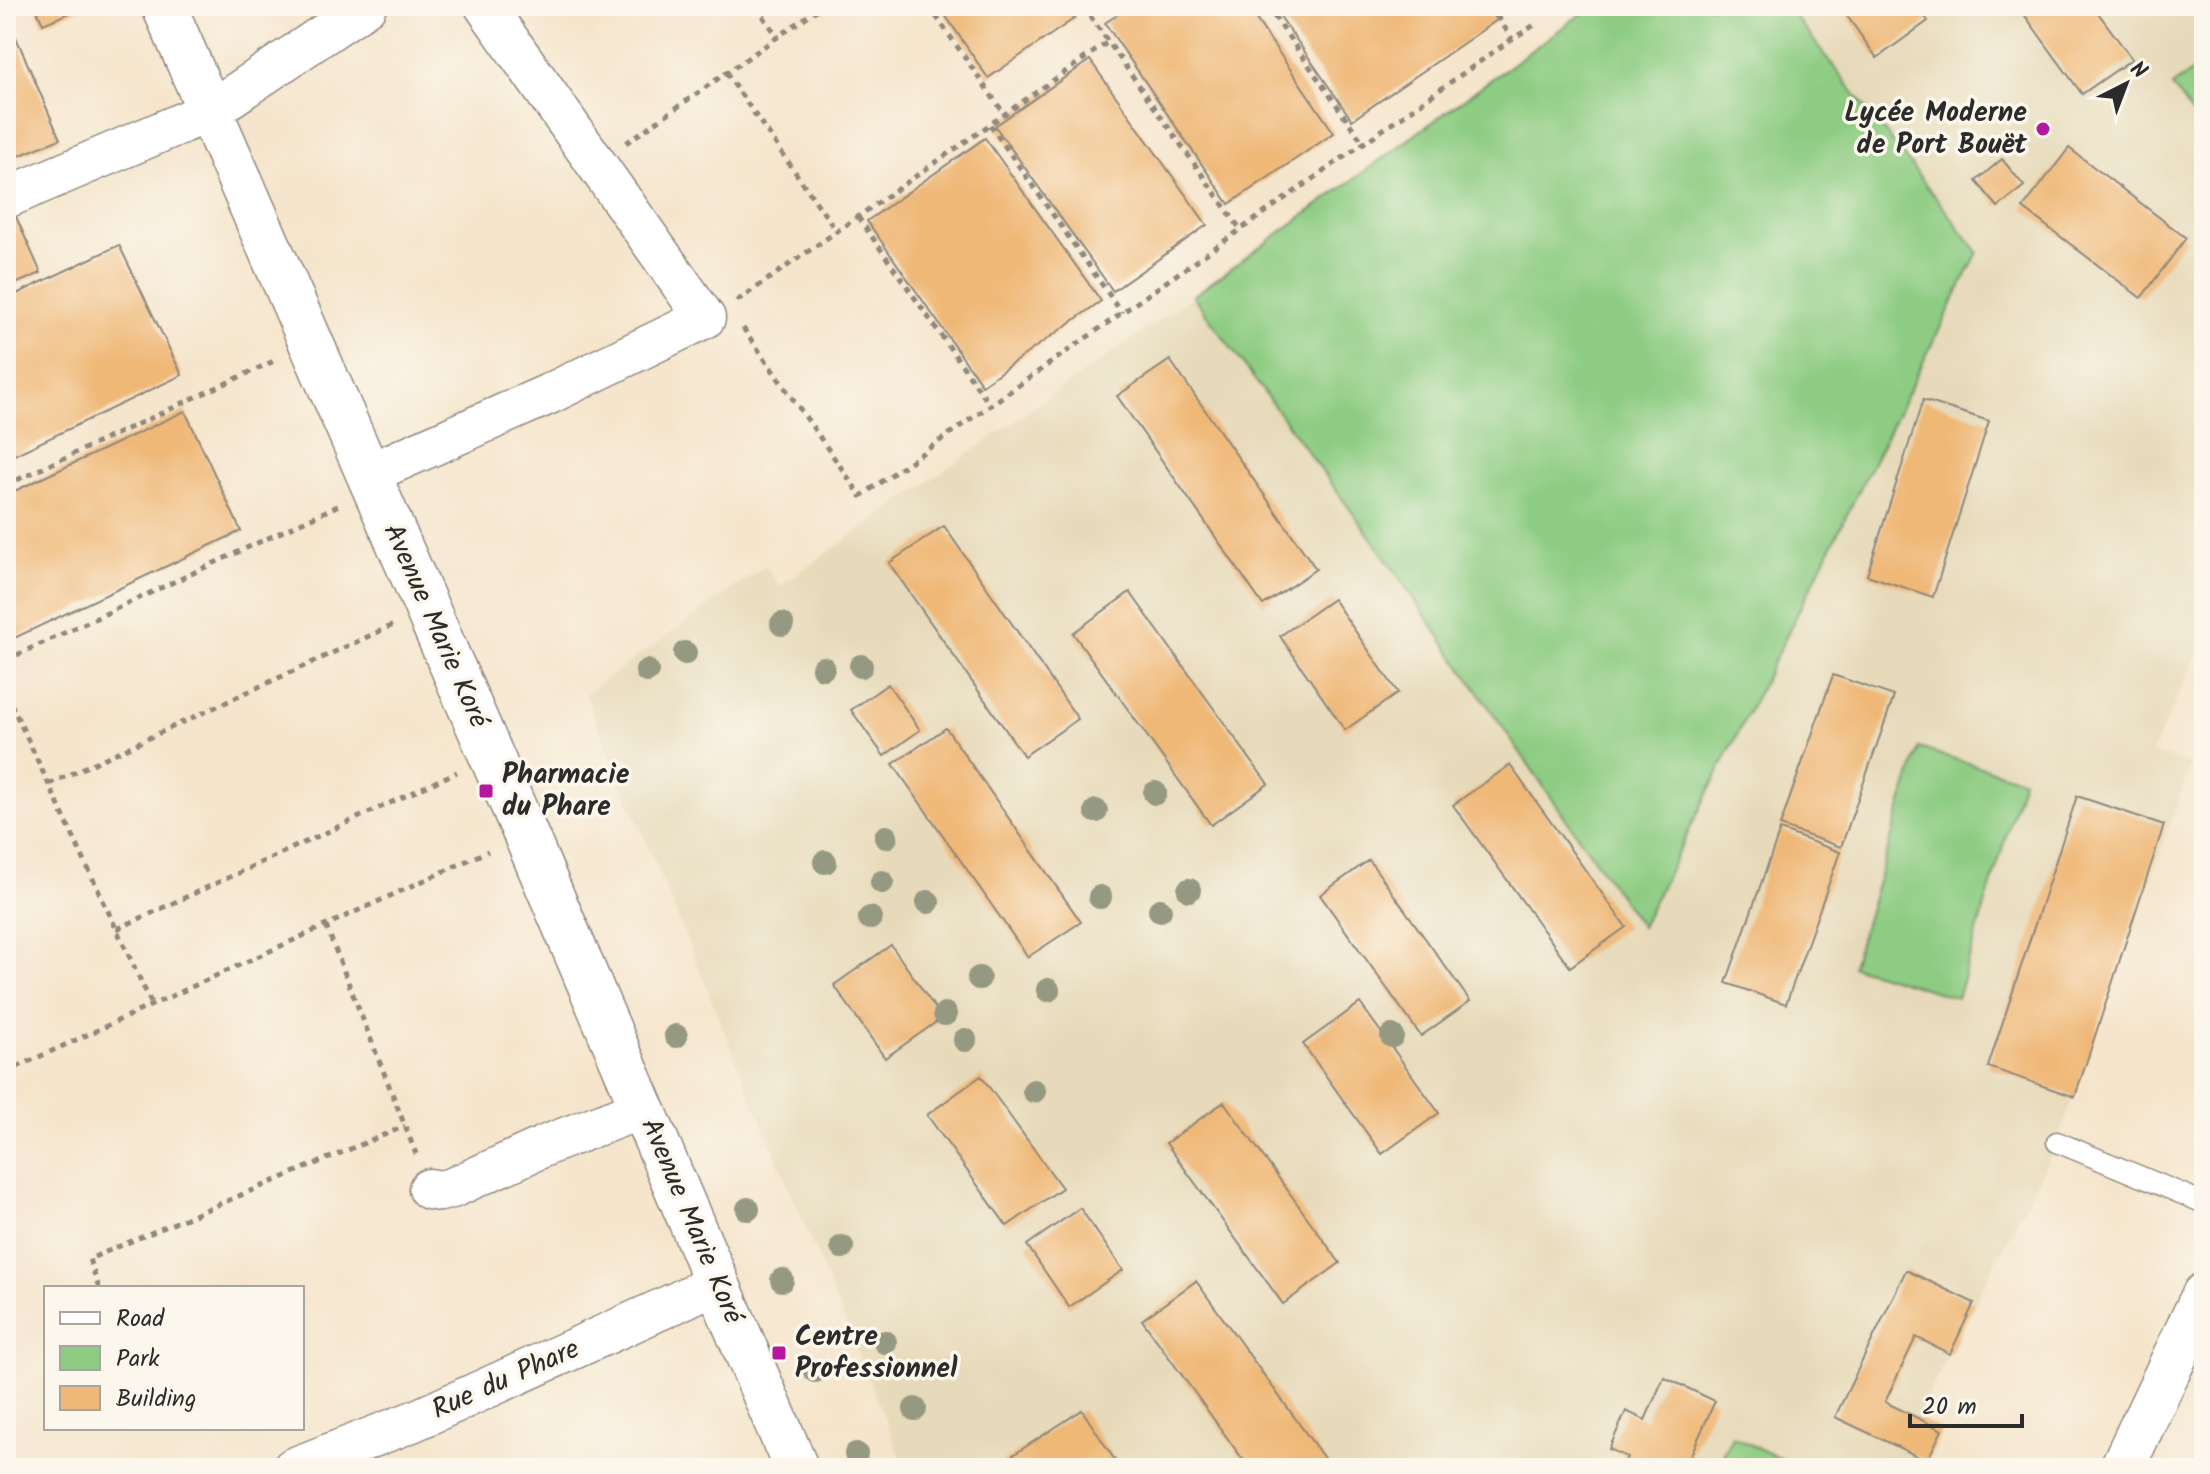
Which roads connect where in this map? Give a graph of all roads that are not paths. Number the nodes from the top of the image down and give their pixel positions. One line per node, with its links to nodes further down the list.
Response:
1 (164, 6): 4 (main road, Avenue Marie Koré)
2 (366, 6): 4 (street)
3 (485, 6): 6 (street)
4 (210, 111): 5 (street); 6 (main road, Avenue Marie Koré)
5 (6, 198)
6 (372, 481): 7 (main road, Avenue Marie Koré)
7 (643, 1108): 9 (street); 11 (main road, Avenue Marie Koré)
8 (2057, 1142): 10 (lane)
9 (429, 1189)
10 (2204, 1203)
11 (716, 1283): 13 (street, Rue du Phare); 14 (main road, Avenue Marie Koré)
12 (2204, 1295): 15 (main road)
13 (293, 1468)
14 (796, 1468)
15 (2122, 1468)

